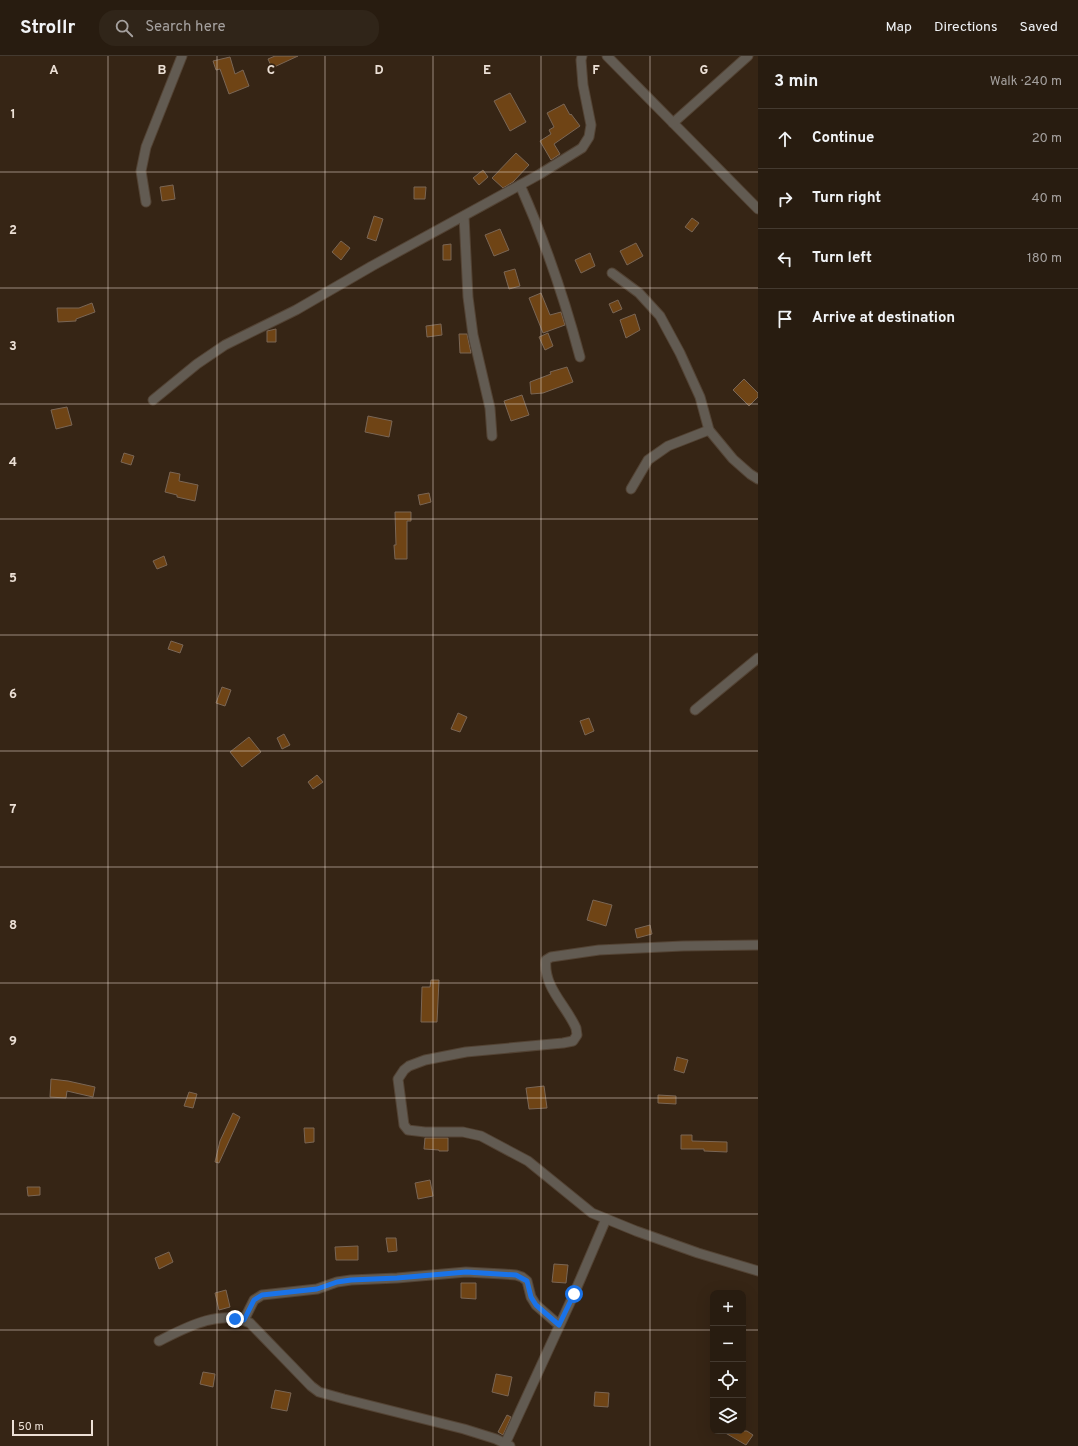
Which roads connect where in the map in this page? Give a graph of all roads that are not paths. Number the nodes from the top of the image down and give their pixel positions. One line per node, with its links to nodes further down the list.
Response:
1 (182, 56): 7 (street)
2 (582, 56): 6 (street)
3 (607, 56): 5 (street)
4 (748, 56): 5 (street)
5 (673, 123): 8 (street)
6 (520, 185): 9 (street); 11 (street)
7 (146, 202)
8 (758, 209)
9 (464, 216): 12 (street); 14 (street)
10 (612, 273): 13 (street)
11 (580, 357)
12 (153, 400)
13 (710, 430): 15 (street); 16 (street)
14 (492, 436)
15 (758, 479)
16 (631, 489)
17 (758, 658): 18 (street)
18 (695, 710)
19 (758, 945): 20 (street)
20 (606, 1219): 21 (street); 23 (street)
21 (758, 1271)
22 (244, 1320): 23 (street); 24 (street); 25 (street)
23 (559, 1325): 25 (street)
24 (159, 1341)
25 (507, 1445)

